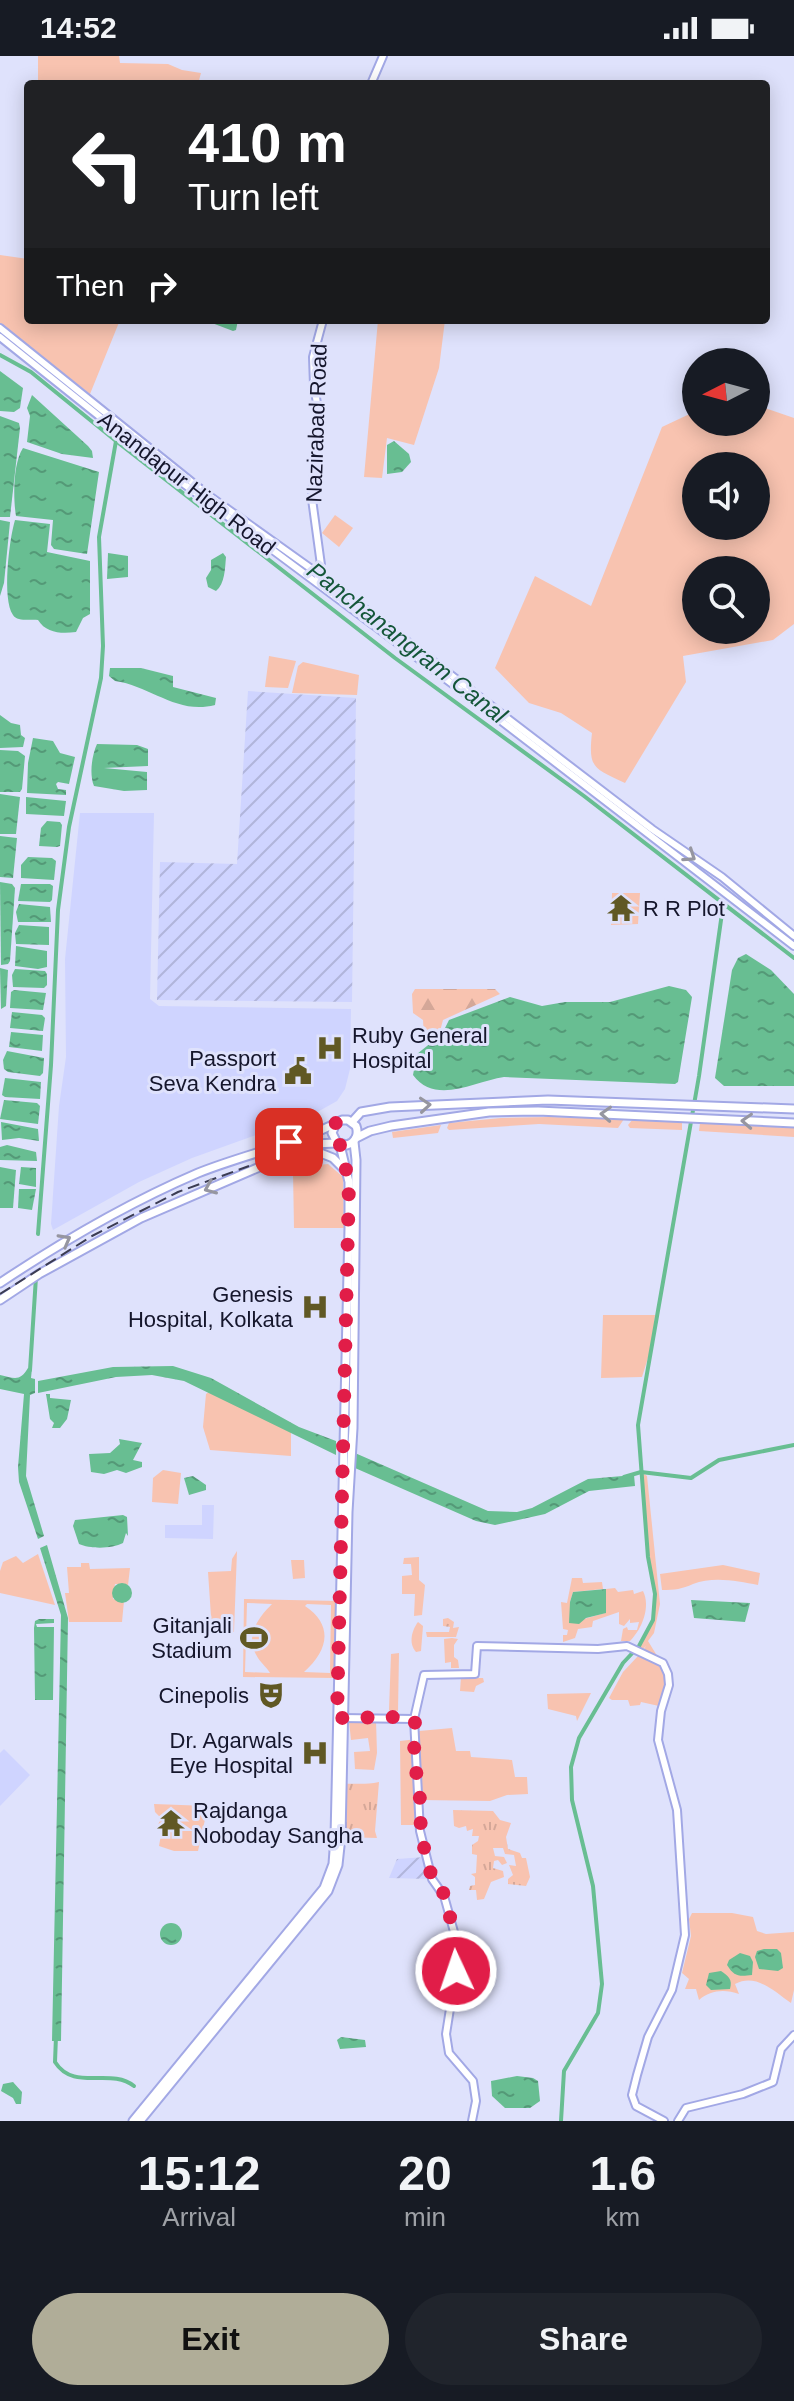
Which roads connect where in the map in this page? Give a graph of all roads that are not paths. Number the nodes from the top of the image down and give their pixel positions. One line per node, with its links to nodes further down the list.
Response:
1 (383, 56): 2 (main road)
2 (373, 80)
3 (322, 324): 6 (main road, Nazirabad Road)
4 (0, 328): 6 (main road, Anandapur High Road)
5 (0, 337): 6 (main road, Anandapur High Road)
6 (317, 578): 7 (main road, Anandapur High Road, one-way to 7); 8 (main road, Anandapur High Road)
7 (794, 936)
8 (794, 946)
9 (794, 1109): 10 (main road, one-way to 9)
10 (352, 1122): 11 (main road); 13 (main road)
11 (336, 1123): 14 (main road); 17 (main road, one-way to 11)
12 (794, 1123): 13 (main road, one-way to 13)
13 (355, 1140): 14 (main road); 19 (main road)
14 (339, 1144): 15 (main road); 16 (main road)
15 (308, 1148): 16 (main road); 18 (main road, one-way to 18)
16 (348, 1174): 19 (main road)
17 (0, 1283)
18 (0, 1300)
19 (348, 1444): 20 (main road)
20 (340, 1718): 21 (main road); 23 (main road); 24 (main road)
21 (414, 1719): 25 (main road); 26 (main road)
22 (794, 2035): 27 (main road)
23 (133, 2121)
24 (140, 2121)
25 (472, 2121)
26 (664, 2121)
27 (678, 2121)

